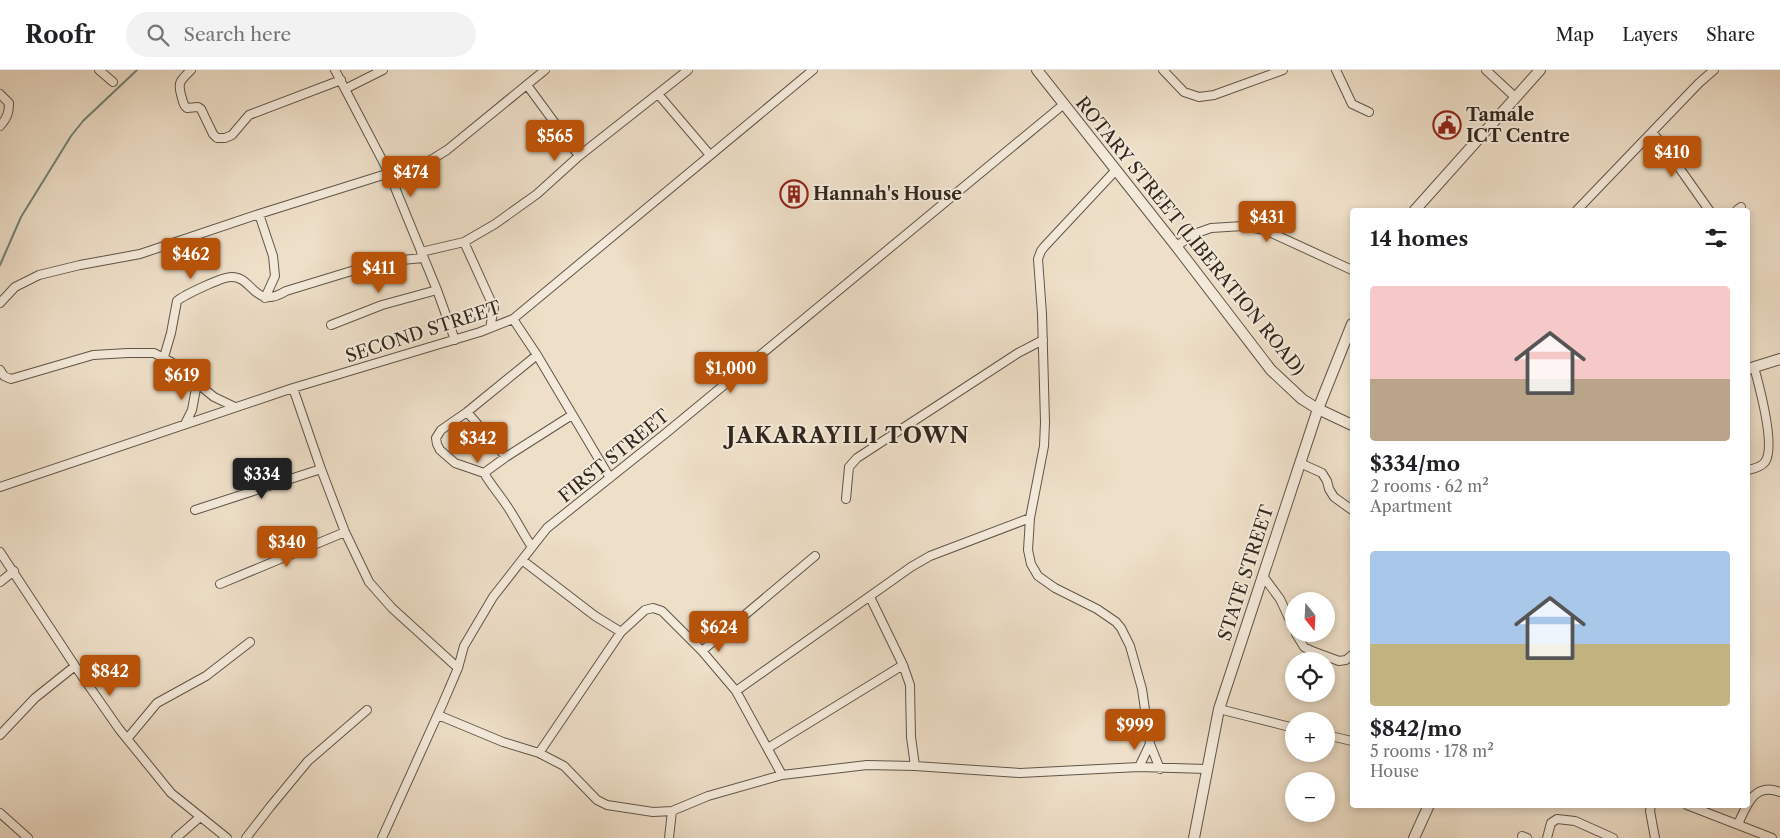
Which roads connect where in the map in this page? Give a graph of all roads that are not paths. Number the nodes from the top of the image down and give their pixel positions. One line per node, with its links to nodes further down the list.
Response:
1 (99, 70): 16 (street)
2 (191, 70): 15 (street)
3 (335, 70): 15 (street)
4 (383, 70): 18 (street)
5 (545, 70): 17 (street)
6 (688, 70): 20 (street)
7 (813, 70): 26 (street, SECOND STREET)
8 (1037, 70): 22 (street, ROTARY STREET (LIBERATION ROAD))
9 (1163, 70): 10 (street)
10 (1283, 70)
11 (1336, 70): 23 (street)
12 (1486, 70): 21 (street)
13 (1540, 70): 21 (street)
14 (1714, 70): 25 (street)
15 (341, 80): 18 (street)
16 (113, 82)
17 (527, 85): 27 (street); 29 (street)
18 (346, 89): 29 (street)
19 (0, 94): 24 (street)
20 (658, 94): 26 (street); 27 (street)
21 (1515, 98): 30 (street)
22 (1064, 104): 28 (street, ROTARY STREET (LIBERATION ROAD)); 65 (street, FIRST STREET)
23 (1369, 112)
24 (0, 126)
25 (1652, 132): 31 (street); 32 (street)
26 (710, 155): 41 (street, SECOND STREET)
27 (579, 156): 34 (street)
28 (1116, 170): 35 (street, ROTARY STREET (LIBERATION ROAD)); 46 (street)
29 (389, 173): 33 (street); 36 (street)
30 (1417, 208)
31 (1579, 208)
32 (1708, 208)
33 (259, 214): 39 (street); 40 (street)
34 (464, 242): 36 (street); 43 (street)
35 (1176, 246): 37 (street); 55 (street, ROTARY STREET (LIBERATION ROAD))
36 (422, 255): 38 (street); 39 (street)
37 (1350, 269)
38 (437, 290): 42 (street); 45 (street)
39 (265, 298): 48 (street)
40 (0, 303)
41 (513, 320): 43 (street, SECOND STREET); 47 (street)
42 (331, 325)
43 (490, 328): 45 (street, SECOND STREET)
44 (1350, 329): 55 (street, STATE STREET)
45 (454, 340): 53 (street, SECOND STREET)
46 (1043, 340): 67 (street); 70 (street)
47 (537, 355): 56 (street); 57 (street)
48 (164, 358): 51 (street); 52 (street)
49 (1780, 359): 50 (street)
50 (1751, 368): 63 (street)
51 (0, 370)
52 (197, 384): 54 (street); 59 (street)
53 (294, 388): 54 (street, SECOND STREET); 62 (street)
54 (235, 408): 59 (street, SECOND STREET)
55 (1318, 409): 58 (street, ROTARY STREET (LIBERATION ROAD)); 61 (street, STATE STREET)
56 (467, 412): 60 (street); 64 (street)
57 (572, 415): 60 (street); 65 (street)
58 (1350, 423)
59 (185, 424): 66 (street, SECOND STREET)
60 (506, 457): 64 (street)
61 (1300, 463): 68 (street); 77 (street, STATE STREET)
62 (321, 469): 69 (street); 71 (street)
63 (1750, 469)
64 (484, 473): 72 (street)
65 (610, 478): 72 (street, FIRST STREET)
66 (0, 488)
67 (846, 499)
68 (1350, 509)
69 (195, 510)
70 (1030, 518): 80 (street); 99 (street)
71 (345, 532): 79 (street); 89 (street)
72 (532, 547): 75 (street, FIRST STREET)
73 (0, 552): 76 (street)
74 (815, 556): 85 (street)
75 (522, 560): 82 (street); 89 (street, FIRST STREET)
76 (14, 571): 78 (street); 88 (street)
77 (1263, 576): 81 (street); 91 (street, STATE STREET)
78 (0, 582)
79 (220, 584)
80 (870, 598): 87 (street); 90 (street)
81 (1285, 610)
82 (621, 632): 85 (street); 101 (street)
83 (250, 642): 97 (street)
84 (1301, 642): 86 (street)
85 (702, 651): 90 (street)
86 (1350, 657)
87 (903, 665): 100 (street); 102 (street)
88 (75, 666): 95 (street); 97 (street)
89 (458, 668): 93 (street, FIRST STREET)
90 (736, 691): 100 (street)
91 (1218, 709): 94 (street); 105 (street, STATE STREET)
92 (366, 710): 120 (street)
93 (438, 715): 101 (street); 121 (street, FIRST STREET)
94 (1285, 726)
95 (0, 735)
96 (1335, 737): 98 (street)
97 (127, 738): 115 (street)
98 (1350, 741)
99 (1150, 744): 103 (street); 104 (street)
100 (768, 748): 106 (street)
101 (539, 753): 113 (street)
102 (914, 766): 103 (street); 106 (street)
103 (1139, 767): 104 (street)
104 (1160, 769): 105 (street)
105 (1207, 769): 123 (street, STATE STREET)
106 (782, 775): 113 (street)
107 (1780, 792): 108 (street)
108 (1750, 801)
109 (1428, 808): 124 (street)
110 (1650, 808): 127 (street)
111 (1695, 808): 116 (street)
112 (1746, 808): 116 (street)
113 (672, 810): 122 (street)
114 (0, 813): 117 (street)
115 (200, 818): 118 (street); 119 (street)
116 (1738, 824): 128 (street)
117 (28, 838)
118 (176, 838)
119 (226, 838)
120 (246, 838)
121 (382, 838)
122 (669, 838)
123 (1194, 838)
124 (1414, 838)
125 (1547, 838): 126 (street)
126 (1613, 838)
127 (1655, 838)
128 (1772, 838)

